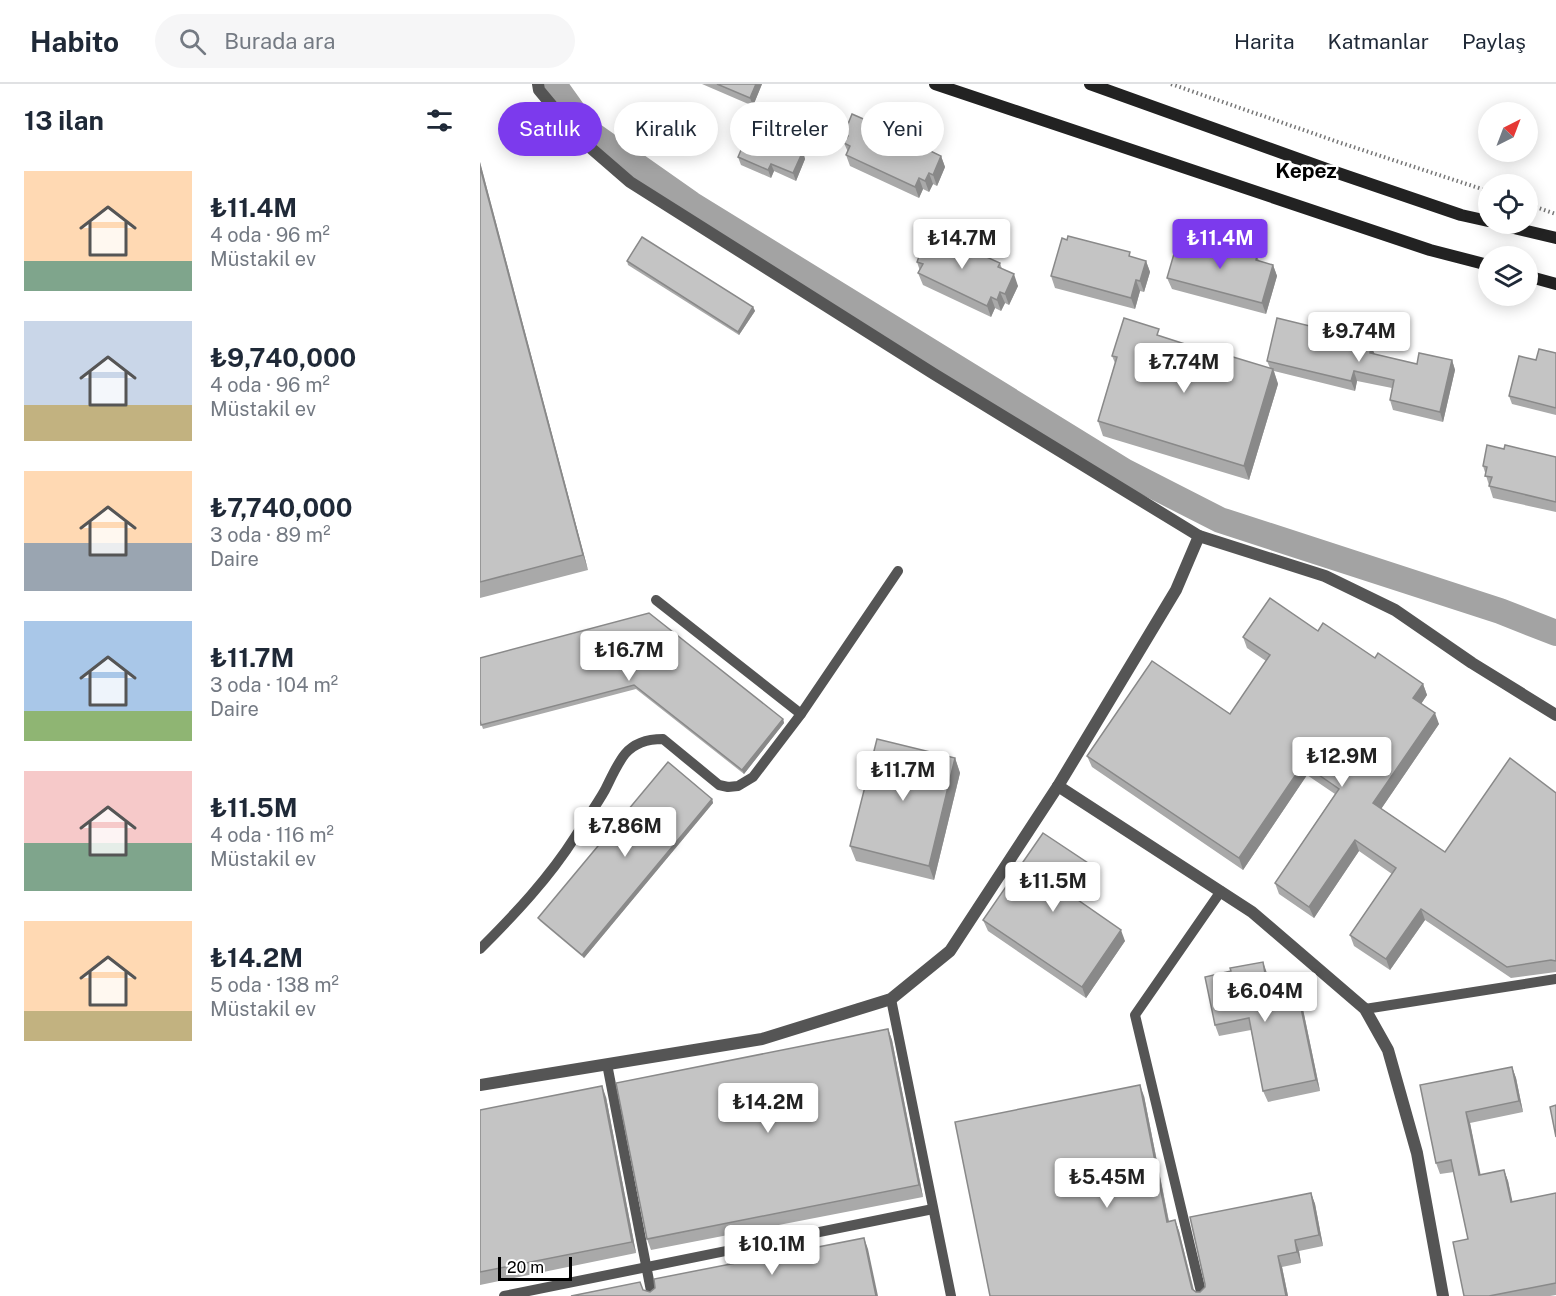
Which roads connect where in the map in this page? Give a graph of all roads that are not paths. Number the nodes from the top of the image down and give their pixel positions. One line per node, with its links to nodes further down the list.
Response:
1 (538, 84): 10 (street)
2 (935, 84): 7 (main road)
3 (1090, 84): 4 (main road)
4 (1478, 219)
5 (1538, 233): 6 (main road)
6 (1556, 237)
7 (1478, 262)
8 (1538, 279): 9 (main road)
9 (1556, 284)
10 (1199, 536): 14 (street); 15 (street)
11 (898, 570): 13 (lane)
12 (656, 600): 13 (lane)
13 (801, 714): 17 (lane)
14 (1556, 715)
15 (1058, 786): 16 (street); 19 (street)
16 (1221, 891): 20 (street); 28 (lane)
17 (480, 949)
18 (1556, 979): 20 (lane)
19 (891, 999): 21 (street); 23 (lane)
20 (1365, 1009): 29 (street)
21 (607, 1064): 22 (street); 24 (lane)
22 (480, 1086)
23 (933, 1209): 24 (lane); 27 (lane)
24 (646, 1267): 25 (lane); 26 (lane)
25 (504, 1296)
26 (652, 1296)
27 (951, 1296)
28 (1202, 1296)
29 (1443, 1296)

